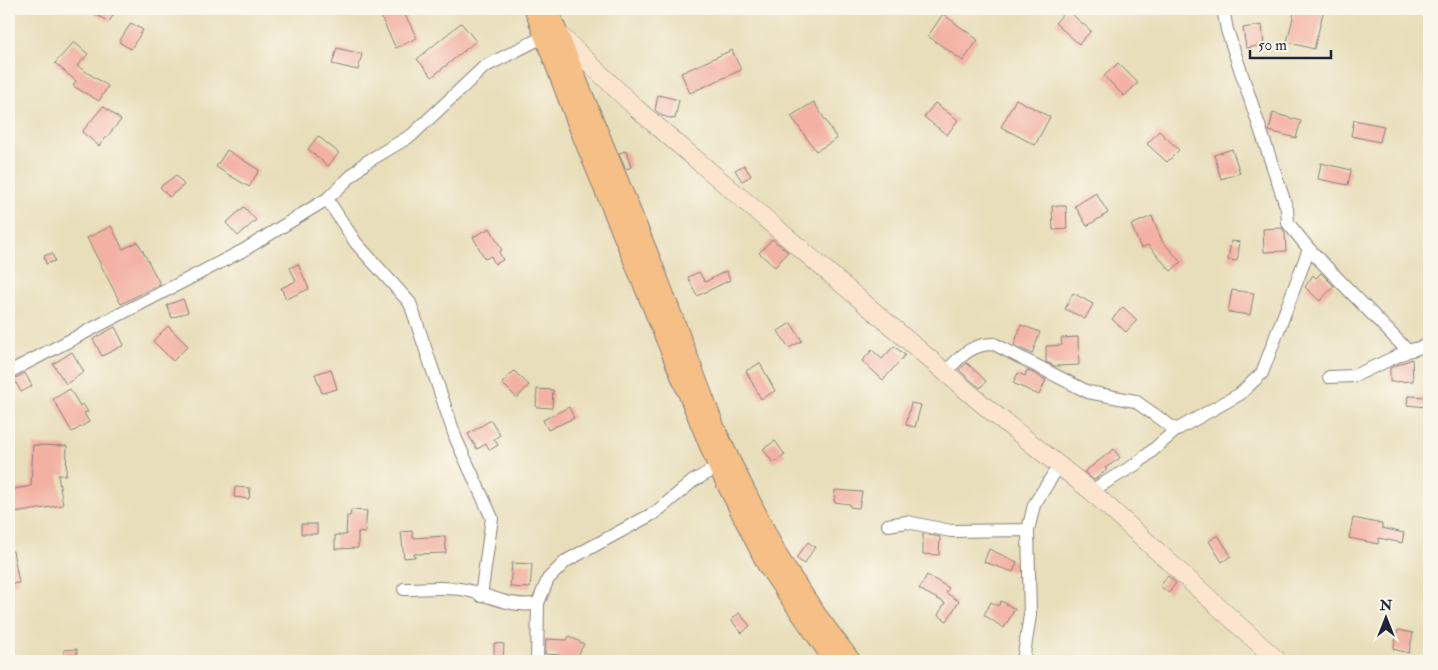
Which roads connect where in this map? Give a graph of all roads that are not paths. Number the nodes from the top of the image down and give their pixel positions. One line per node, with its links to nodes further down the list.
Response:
1 (534, 9): 4 (main road)
2 (548, 9): 4 (main road)
3 (1223, 9): 7 (street)
4 (552, 35): 5 (main road); 6 (street); 11 (main road)
5 (604, 167): 14 (main road); 24 (main road)
6 (327, 199): 10 (street); 20 (street)
7 (1309, 249): 9 (street); 13 (street)
8 (1429, 345): 9 (street)
9 (1408, 351): 12 (street)
10 (9, 372)
11 (945, 372): 13 (street); 15 (main road)
12 (1329, 377)
13 (1176, 430): 16 (street)
14 (718, 466): 21 (street); 23 (main road)
15 (1058, 466): 16 (main road); 18 (street)
16 (1091, 491): 26 (main road)
17 (888, 525): 18 (street)
18 (1028, 530): 25 (street)
19 (404, 589): 20 (street)
20 (481, 596): 21 (street)
21 (538, 603): 22 (street)
22 (537, 661)
23 (834, 661)
24 (851, 661)
25 (1023, 661)
26 (1278, 661)

